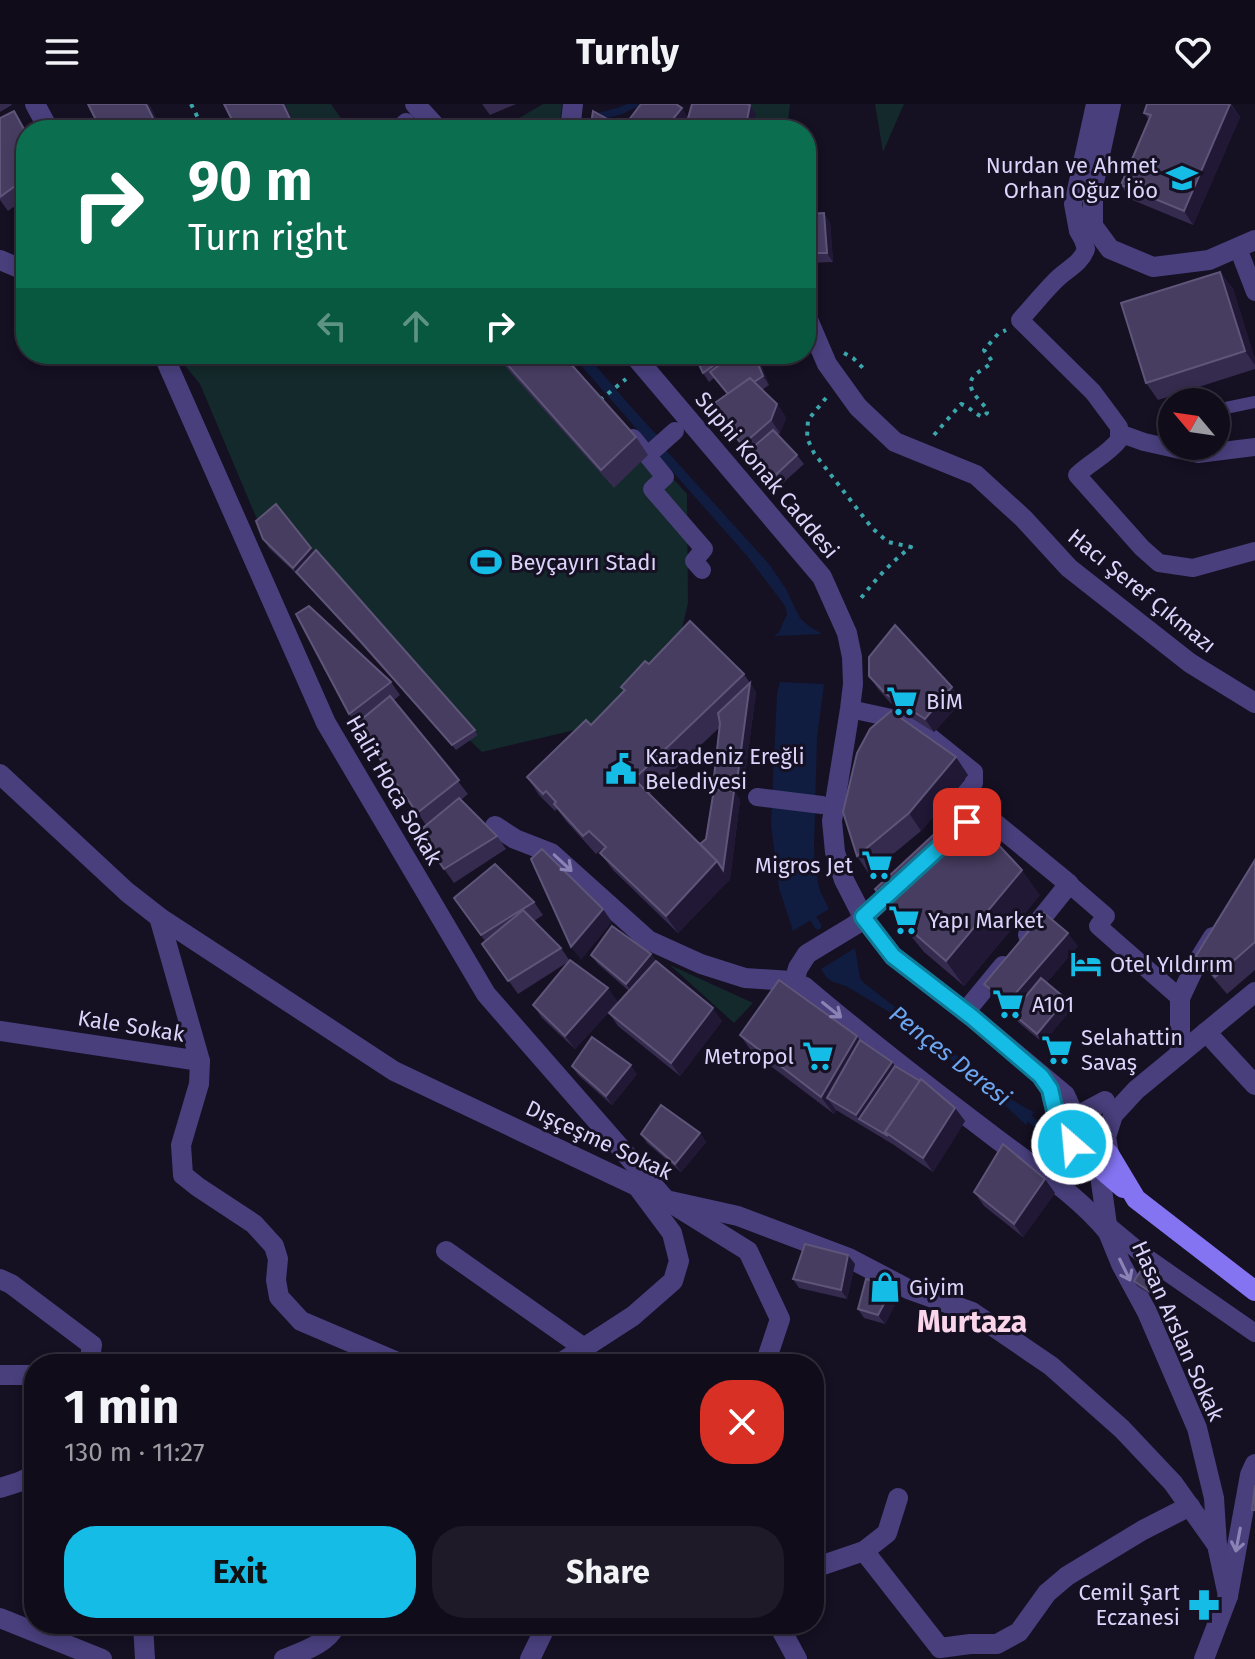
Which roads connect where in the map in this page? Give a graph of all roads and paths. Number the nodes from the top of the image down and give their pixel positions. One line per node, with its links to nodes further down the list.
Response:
1 (1095, 104): 5 (street)
2 (1111, 104): 3 (street)
3 (1246, 244): 4 (street)
4 (1255, 292)
5 (1020, 320): 15 (street); 16 (path)
6 (816, 338): 22 (street, Hacı Şeref Çıkmazı)
7 (168, 364): 49 (street, Halit Hoca Sokak)
8 (641, 364): 23 (street, Suphi Konak Caddesi)
9 (627, 378): 11 (path)
10 (828, 389): 21 (path)
11 (600, 400): 18 (street)
12 (1255, 402): 13 (lane)
13 (1230, 407)
14 (675, 431): 18 (street)
15 (1119, 433): 17 (street); 19 (street)
16 (941, 445)
17 (1255, 447)
18 (648, 455): 20 (street)
19 (1255, 551)
20 (702, 570)
21 (858, 602)
22 (1255, 703)
23 (850, 709): 27 (street); 31 (street, Suphi Konak Caddesi)
24 (0, 774): 30 (street, Dışçeşme Sokak)
25 (757, 797): 26 (street)
26 (822, 805)
27 (980, 811): 29 (street); 31 (street)
28 (495, 826): 33 (street, Hasan Arslan Sokak, one-way to 33)
29 (1069, 884): 35 (street); 36 (street)
30 (159, 917): 40 (street, Kale Sokak); 47 (street, Dışçeşme Sokak)
31 (863, 917): 33 (street); 36 (street, Suphi Konak Caddesi)
32 (1220, 926): 35 (street)
33 (794, 982): 48 (street, Hasan Arslan Sokak, one-way to 48)
34 (1255, 992): 38 (street)
35 (1180, 998): 39 (street)
36 (965, 1012): 41 (street, Suphi Konak Caddesi)
37 (0, 1031): 40 (street, Kale Sokak)
38 (1206, 1032): 39 (street); 42 (street)
39 (1180, 1054): 44 (street)
40 (200, 1061): 57 (street)
41 (1041, 1076): 43 (street, Suphi Konak Caddesi); 45 (street, Suphi Konak Caddesi)
42 (1252, 1076)
43 (1065, 1095): 44 (street); 45 (street, Suphi Konak Caddesi)
44 (1109, 1108): 45 (street); 46 (street, Hasan Arslan Sokak)
45 (1073, 1130): 46 (main road, Suphi Konak Caddesi)
46 (1103, 1169): 48 (street); 50 (street, Hasan Arslan Sokak); 53 (main road, Suphi Konak Caddesi)
47 (637, 1186): 49 (street, Dışçeşme Sokak); 55 (street)
48 (1060, 1186): 50 (street, Hasan Arslan Sokak)
49 (666, 1200): 59 (street); 66 (street, Dışçeşme Sokak)
50 (1107, 1228): 54 (street, Hasan Arslan Sokak); 67 (street, Hasan Arslan Sokak, one-way to 67)
51 (446, 1251): 55 (street)
52 (0, 1279): 56 (street)
53 (1254, 1290)
54 (1255, 1333)
55 (584, 1348): 58 (street)
56 (91, 1354)
57 (379, 1354)
58 (575, 1354)
59 (768, 1354)
60 (0, 1375): 61 (street)
61 (24, 1375)
62 (1255, 1464): 70 (street, one-way to 70)
63 (24, 1480): 64 (street)
64 (0, 1488)
65 (898, 1498): 68 (street)
66 (1190, 1506): 67 (street, Dışçeşme Sokak); 78 (street)
67 (1217, 1545): 70 (street, Dışçeşme Sokak)
68 (864, 1551): 69 (street); 78 (street)
69 (824, 1565)
70 (1228, 1596): 84 (street)
71 (0, 1618): 72 (street)
72 (24, 1628)
73 (40, 1634): 79 (street)
74 (144, 1634): 80 (street)
75 (331, 1634): 81 (street)
76 (542, 1634): 82 (street)
77 (783, 1634): 83 (street)
78 (933, 1653)
79 (102, 1659)
80 (145, 1659)
81 (284, 1659)
82 (530, 1659)
83 (797, 1659)
84 (1204, 1659)

